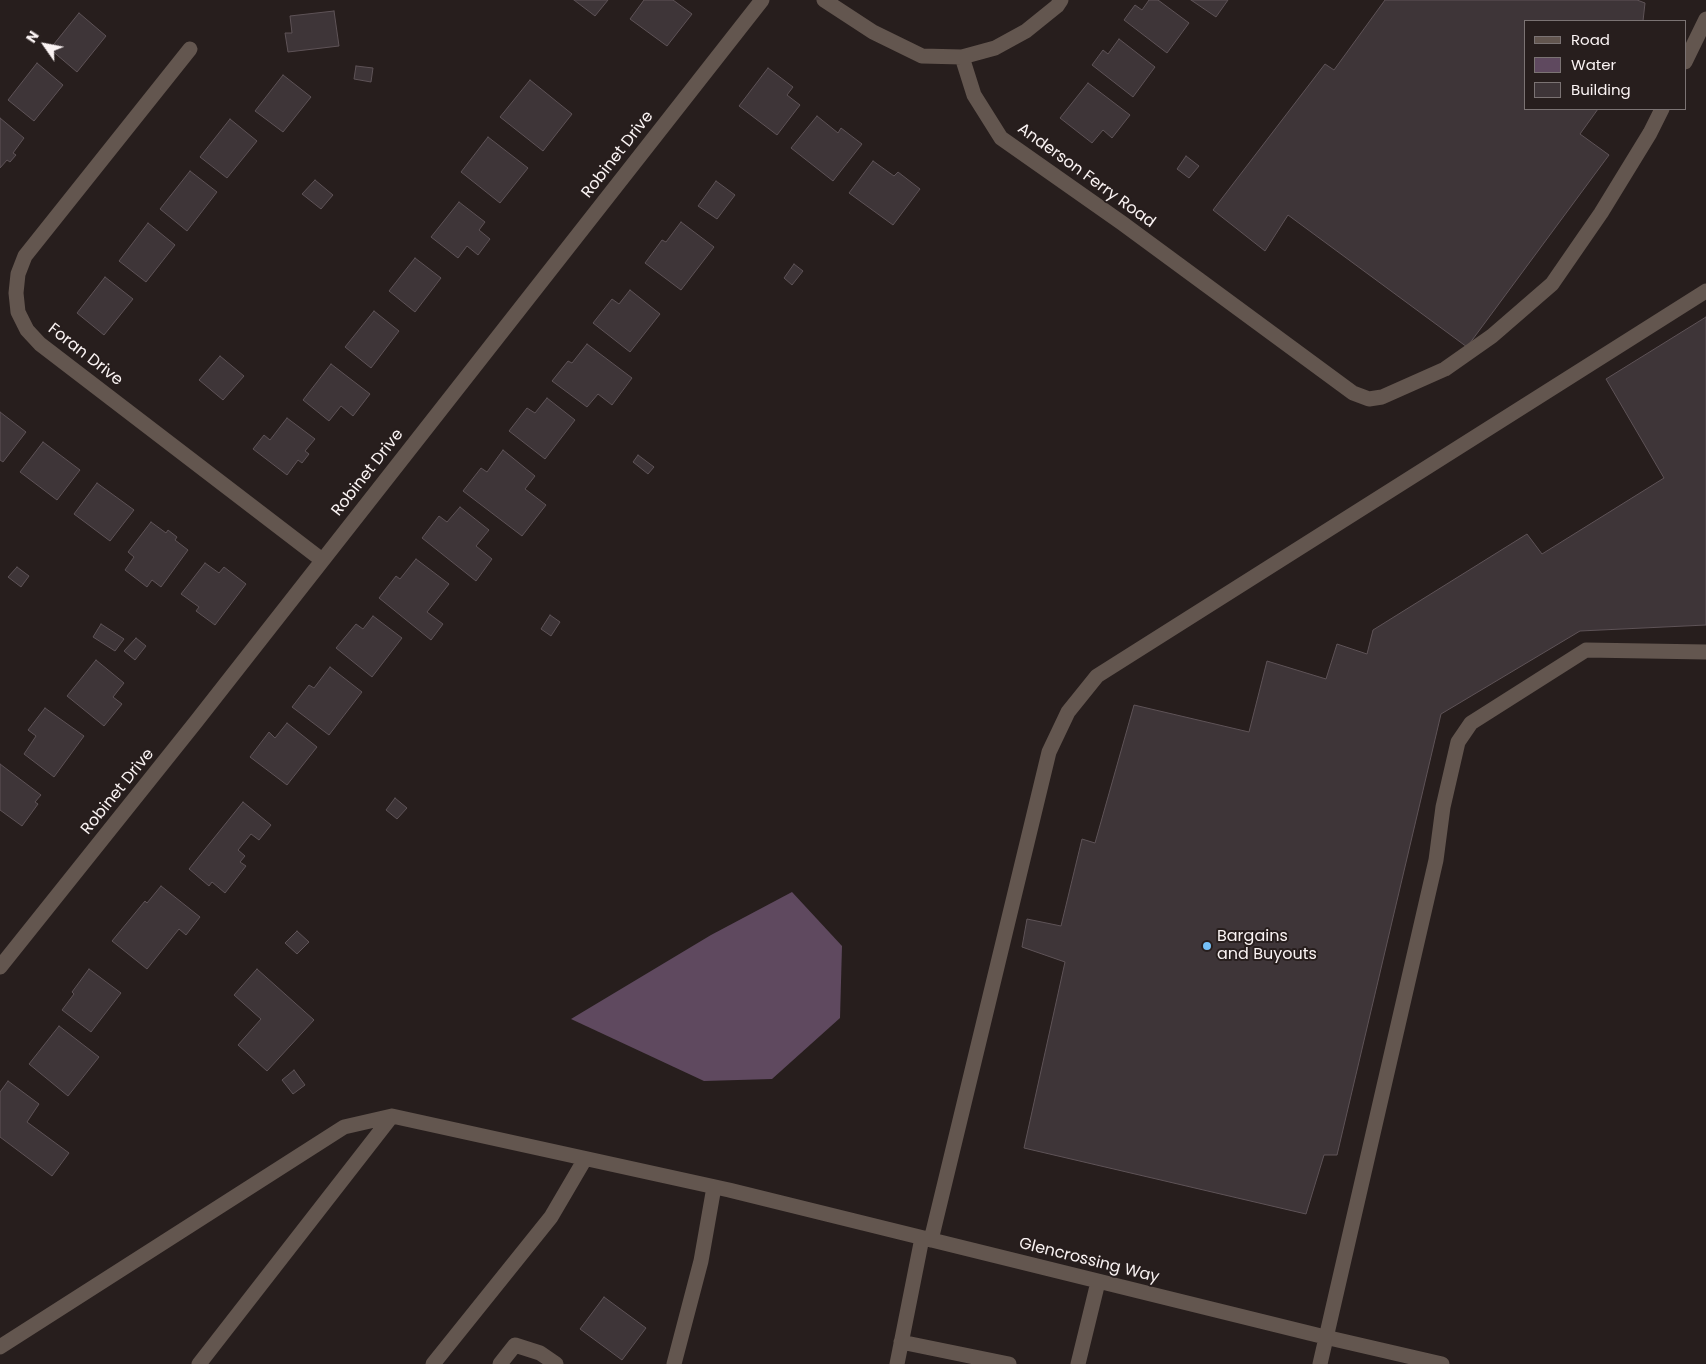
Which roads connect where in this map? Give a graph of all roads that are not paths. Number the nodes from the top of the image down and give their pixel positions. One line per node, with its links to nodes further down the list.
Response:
1 (762, 0): 10 (street, Robinet Drive)
2 (824, 0): 6 (street)
3 (1061, 0): 6 (street)
4 (1706, 18): 7 (street)
5 (190, 49): 10 (street, Foran Drive)
6 (962, 57): 8 (street, Anderson Ferry Road)
7 (1686, 60)
8 (1662, 110)
9 (1706, 291): 16 (street)
10 (322, 560): 12 (street, Robinet Drive)
11 (1706, 652): 18 (street)
12 (0, 967)
13 (392, 1116): 14 (street, Glencrossing Way); 20 (street); 21 (street)
14 (586, 1159): 15 (street, Glencrossing Way); 22 (street)
15 (714, 1187): 16 (street, Glencrossing Way); 25 (street)
16 (927, 1239): 17 (street, Glencrossing Way); 19 (street)
17 (1098, 1282): 18 (street, Glencrossing Way); 28 (street)
18 (1325, 1337): 29 (street); 30 (street, Glencrossing Way)
19 (901, 1342): 26 (street); 27 (street)
20 (0, 1347)
21 (199, 1364)
22 (433, 1364)
23 (500, 1364): 24 (street)
24 (556, 1364)
25 (674, 1364)
26 (897, 1364)
27 (1009, 1364)
28 (1078, 1364)
29 (1320, 1364)
30 (1442, 1364)

